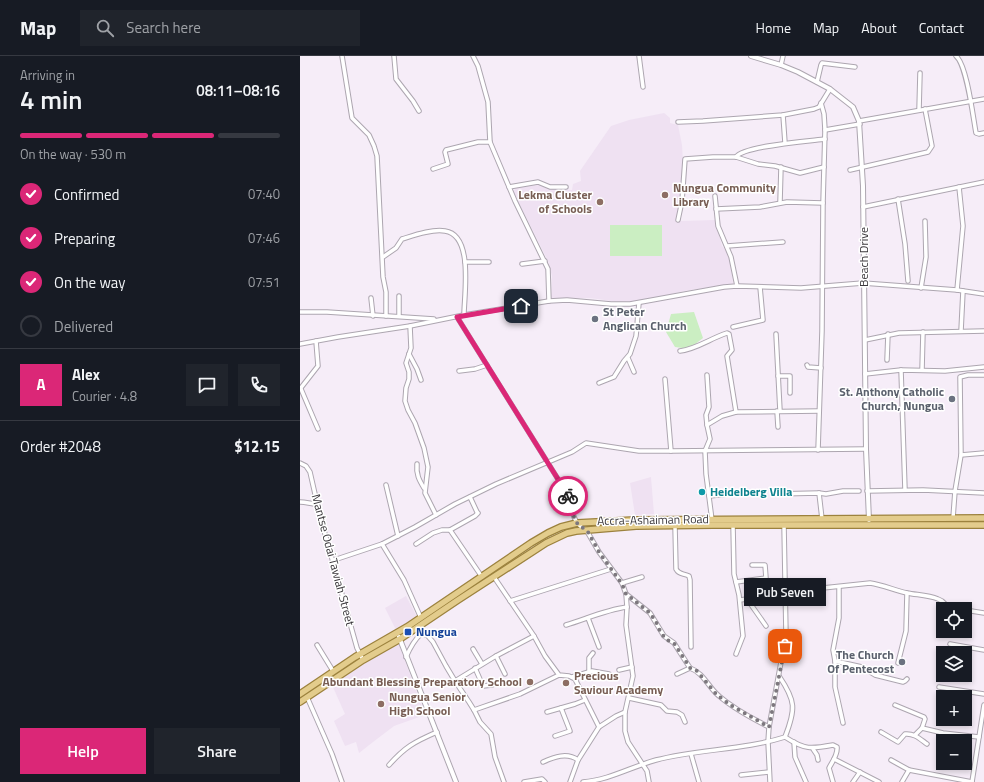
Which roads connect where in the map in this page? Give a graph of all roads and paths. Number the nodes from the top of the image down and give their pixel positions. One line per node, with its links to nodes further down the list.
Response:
1 (342, 56): 48 (street)
2 (394, 56): 19 (street)
3 (473, 56): 26 (street)
4 (640, 56): 12 (street)
5 (751, 56): 8 (street, Beach Drive)
6 (783, 56): 8 (street)
7 (956, 56): 15 (street)
8 (781, 65): 11 (street, Beach Drive)
9 (855, 68): 11 (street)
10 (920, 73): 18 (street)
11 (817, 82): 13 (street, Beach Drive)
12 (644, 87)
13 (830, 89): 16 (street); 22 (street, Beach Drive)
14 (984, 99): 15 (street)
15 (970, 101): 17 (street); 24 (street)
16 (821, 103): 20 (street); 23 (street)
17 (925, 109): 18 (street); 31 (street)
18 (919, 110): 22 (street)
19 (418, 112)
20 (784, 116): 21 (street); 27 (street)
21 (678, 122)
22 (860, 123): 23 (street); 31 (street, Beach Drive)
23 (825, 130): 25 (street)
24 (984, 133)
25 (825, 139): 27 (street); 30 (street)
26 (490, 142): 32 (street); 36 (street)
27 (785, 143): 28 (street)
28 (736, 157): 29 (street); 44 (street)
29 (780, 167): 30 (street); 40 (street)
30 (824, 167): 41 (street)
31 (862, 168): 33 (street); 42 (street, Beach Drive)
32 (432, 169)
33 (850, 170)
34 (984, 182): 35 (street)
35 (959, 186): 39 (street); 59 (street)
36 (509, 187): 37 (street); 49 (street)
37 (566, 187)
38 (715, 196): 43 (street)
39 (898, 199): 42 (street); 53 (street)
40 (780, 202): 41 (street); 43 (street)
41 (823, 203): 56 (street)
42 (863, 207): 54 (street, Beach Drive)
43 (716, 209): 47 (street)
44 (678, 220)
45 (925, 221): 58 (street)
46 (783, 242): 47 (street)
47 (727, 246): 55 (street)
48 (383, 257): 50 (street); 69 (street)
49 (545, 260): 52 (street); 64 (street)
50 (465, 262): 51 (street); 67 (street)
51 (489, 262)
52 (522, 264)
53 (908, 281)
54 (863, 283): 56 (street); 58 (street); 80 (street, Beach Drive)
55 (737, 286): 57 (street); 65 (street)
56 (822, 286): 57 (street); 90 (street)
57 (760, 287): 74 (street)
58 (921, 288): 59 (street)
59 (958, 290): 60 (street)
60 (963, 291): 61 (street); 75 (street)
61 (984, 294)
62 (399, 296): 70 (street)
63 (372, 298): 68 (street)
64 (549, 301): 65 (street); 67 (street)
65 (639, 303): 85 (street)
66 (300, 312): 68 (street)
67 (464, 315): 71 (street)
68 (373, 316): 69 (street)
69 (386, 316): 70 (street)
70 (399, 316): 72 (street)
71 (457, 317): 72 (street); 87 (street)
72 (439, 320): 73 (street)
73 (410, 326): 81 (street); 84 (street)
74 (733, 327)
75 (961, 331): 76 (street); 77 (street)
76 (984, 331)
77 (923, 332): 79 (street); 92 (street)
78 (776, 334): 98 (street)
79 (888, 334): 80 (street); 86 (street)
80 (865, 340): 95 (street, Beach Drive)
81 (316, 341): 82 (street); 102 (street)
82 (300, 344)
83 (680, 351): 106 (street)
84 (409, 354): 100 (street); 120 (street)
85 (628, 358): 94 (street); 101 (street)
86 (887, 360)
87 (487, 365): 93 (street); 116 (street)
88 (807, 365): 90 (street)
89 (984, 367): 92 (street)
90 (820, 368): 105 (street)
91 (901, 370): 92 (street); 95 (street); 121 (street)
92 (922, 370)
93 (459, 371)
94 (634, 372)
95 (866, 374): 111 (street, Beach Drive)
96 (707, 375): 107 (street)
97 (984, 375): 115 (street)
98 (778, 376): 103 (street); 104 (street)
99 (665, 378): 112 (street)
100 (421, 380)
101 (599, 383)
102 (300, 389): 109 (street)
103 (790, 393)
104 (778, 411): 105 (street); 106 (street); 108 (street)
105 (819, 411): 110 (street)
106 (736, 412): 107 (street)
107 (707, 425): 113 (street)
108 (778, 427)
109 (318, 429)
110 (818, 450): 111 (street); 113 (street)
111 (866, 450): 123 (street, Beach Drive)
112 (671, 451): 113 (street); 116 (street)
113 (705, 451): 129 (street)
114 (984, 454): 115 (street)
115 (961, 455): 124 (street)
116 (547, 462): 130 (street); 139 (street)
117 (300, 463): 132 (street, Mantse Odai Tawiah Street)
118 (417, 464): 120 (street)
119 (386, 485): 147 (street)
120 (425, 489): 133 (street)
121 (905, 490): 123 (street); 124 (street)
122 (859, 491): 126 (street)
123 (867, 491): 135 (street, Beach Drive)
124 (955, 491): 127 (street); 136 (street)
125 (739, 493): 129 (street)
126 (819, 493): 128 (street); 134 (street)
127 (984, 493)
128 (775, 494)
129 (709, 496): 138 (street)
130 (470, 497): 133 (street); 145 (street)
131 (300, 502): 132 (street)
132 (317, 504): 150 (street, Mantse Odai Tawiah Street)
133 (436, 515): 147 (street)
134 (822, 518): 135 (main road, Accra-Ashaiman Road); 138 (main road, Accra-Ashaiman Road)
135 (868, 518): 136 (main road, Accra-Ashaiman Road); 140 (street, Beach Drive)
136 (953, 518): 137 (main road, Accra-Ashaiman Road)
137 (984, 518)
138 (712, 520): 139 (main road, Accra-Ashaiman Road)
139 (577, 523): 146 (street); 153 (main road, Accra-Ashaiman Road)
140 (869, 524): 142 (main road, Accra-Ashaiman Road); 143 (main road, Accra-Ashaiman Road)
141 (733, 525): 142 (main road, Accra-Ashaiman Road); 144 (main road, Accra-Ashaiman Road); 156 (street)
142 (784, 525): 159 (street)
143 (984, 525)
144 (675, 526): 146 (main road, Accra-Ashaiman Road); 178 (street)
145 (450, 530): 149 (street); 153 (street)
146 (586, 530): 152 (street); 154 (main road, Accra-Ashaiman Road)
147 (398, 536): 148 (street)
148 (382, 544): 150 (street); 168 (street)
149 (416, 544)
150 (334, 560): 183 (street, Mantse Odai Tawiah Street)
151 (752, 565): 156 (street)
152 (611, 569): 157 (street); 163 (street)
153 (482, 577): 168 (main road, Accra-Ashaiman Road)
154 (494, 577): 163 (street); 174 (main road, Accra-Ashaiman Road)
155 (642, 577): 157 (street)
156 (736, 582): 162 (street)
157 (622, 584): 161 (street)
158 (839, 587): 159 (street); 160 (street); 187 (street)
159 (785, 592): 200 (street)
160 (907, 593): 164 (street); 188 (street)
161 (626, 594): 165 (street); 192 (street)
162 (740, 600): 171 (street); 182 (street)
163 (510, 601): 173 (street)
164 (942, 602)
165 (627, 607): 169 (street); 190 (street)
166 (972, 611): 167 (street)
167 (984, 613)
168 (421, 618): 172 (main road, Accra-Ashaiman Road)
169 (588, 618): 170 (street); 177 (street)
170 (566, 625)
171 (766, 626)
172 (397, 633): 174 (street); 183 (main road, Accra-Ashaiman Road)
173 (534, 636): 184 (street); 199 (street)
174 (400, 639): 185 (street); 186 (main road, Accra-Ashaiman Road)
175 (950, 644): 180 (street)
176 (317, 645): 194 (street)
177 (599, 647)
178 (691, 647)
179 (473, 649): 189 (street)
180 (984, 650)
181 (593, 653): 195 (street)
182 (736, 654)
183 (360, 655): 186 (street, Mantse Odai Tawiah Street); 194 (main road, Accra-Ashaiman Road)
184 (496, 656): 189 (street); 196 (street)
185 (406, 657): 203 (street); 223 (street)
186 (363, 660): 208 (main road, Accra-Ashaiman Road)
187 (835, 661): 202 (street); 219 (street)
188 (898, 663)
189 (482, 664): 191 (street)
190 (632, 667): 193 (street); 209 (street)
191 (475, 668): 203 (street); 204 (street)
192 (690, 668): 198 (street); 221 (street)
193 (619, 670)
194 (334, 671): 206 (main road, Accra-Ashaiman Road)
195 (589, 673): 197 (street); 201 (street)
196 (505, 674)
197 (609, 674)
198 (677, 674)
199 (559, 675): 201 (street); 215 (street)
200 (779, 676): 221 (street); 227 (street)
201 (572, 677): 210 (street)
202 (906, 679)
203 (455, 681): 215 (street)
204 (492, 684)
205 (939, 687): 207 (street)
206 (300, 694)
207 (984, 694)
208 (307, 697): 211 (main road, Accra-Ashaiman Road); 246 (street)
209 (629, 698): 217 (street); 218 (street)
210 (585, 700): 214 (street); 220 (street)
211 (300, 702)
212 (896, 705): 222 (street)
213 (984, 705): 228 (street)
214 (561, 708): 216 (street); 226 (street)
215 (474, 710): 248 (street)
216 (547, 712)
217 (626, 712): 220 (street); 240 (street)
218 (685, 722)
219 (843, 724)
220 (599, 727): 235 (street)
221 (769, 727): 229 (street)
222 (922, 728): 225 (street); 228 (street)
223 (437, 732): 239 (street); 247 (street)
224 (881, 732): 225 (street)
225 (914, 735): 231 (street)
226 (555, 736)
227 (785, 737): 229 (street); 230 (street)
228 (979, 737): 261 (street)
229 (768, 742): 233 (street); 242 (street)
230 (794, 742): 232 (street); 256 (street)
231 (927, 744)
232 (812, 749): 234 (street); 236 (street)
233 (692, 754): 240 (street); 254 (street)
234 (834, 759): 243 (street); 257 (street)
235 (578, 760): 238 (street); 251 (street)
236 (818, 760)
237 (891, 760): 241 (street)
238 (543, 762)
239 (389, 765)
240 (644, 765): 245 (street); 253 (street)
241 (909, 770): 260 (street); 261 (street)
242 (769, 772): 244 (street); 255 (street)
243 (860, 772): 258 (street); 259 (street)
244 (741, 775)
245 (603, 780): 252 (street)
246 (342, 782)
247 (456, 782)
248 (504, 782)
249 (524, 782): 250 (street)
250 (545, 782)
251 (570, 782)
252 (583, 782)
253 (649, 782)
254 (698, 782)
255 (770, 782)
256 (806, 782)
257 (833, 782)
258 (854, 782)
259 (878, 782)
260 (902, 782)
261 (972, 782)

